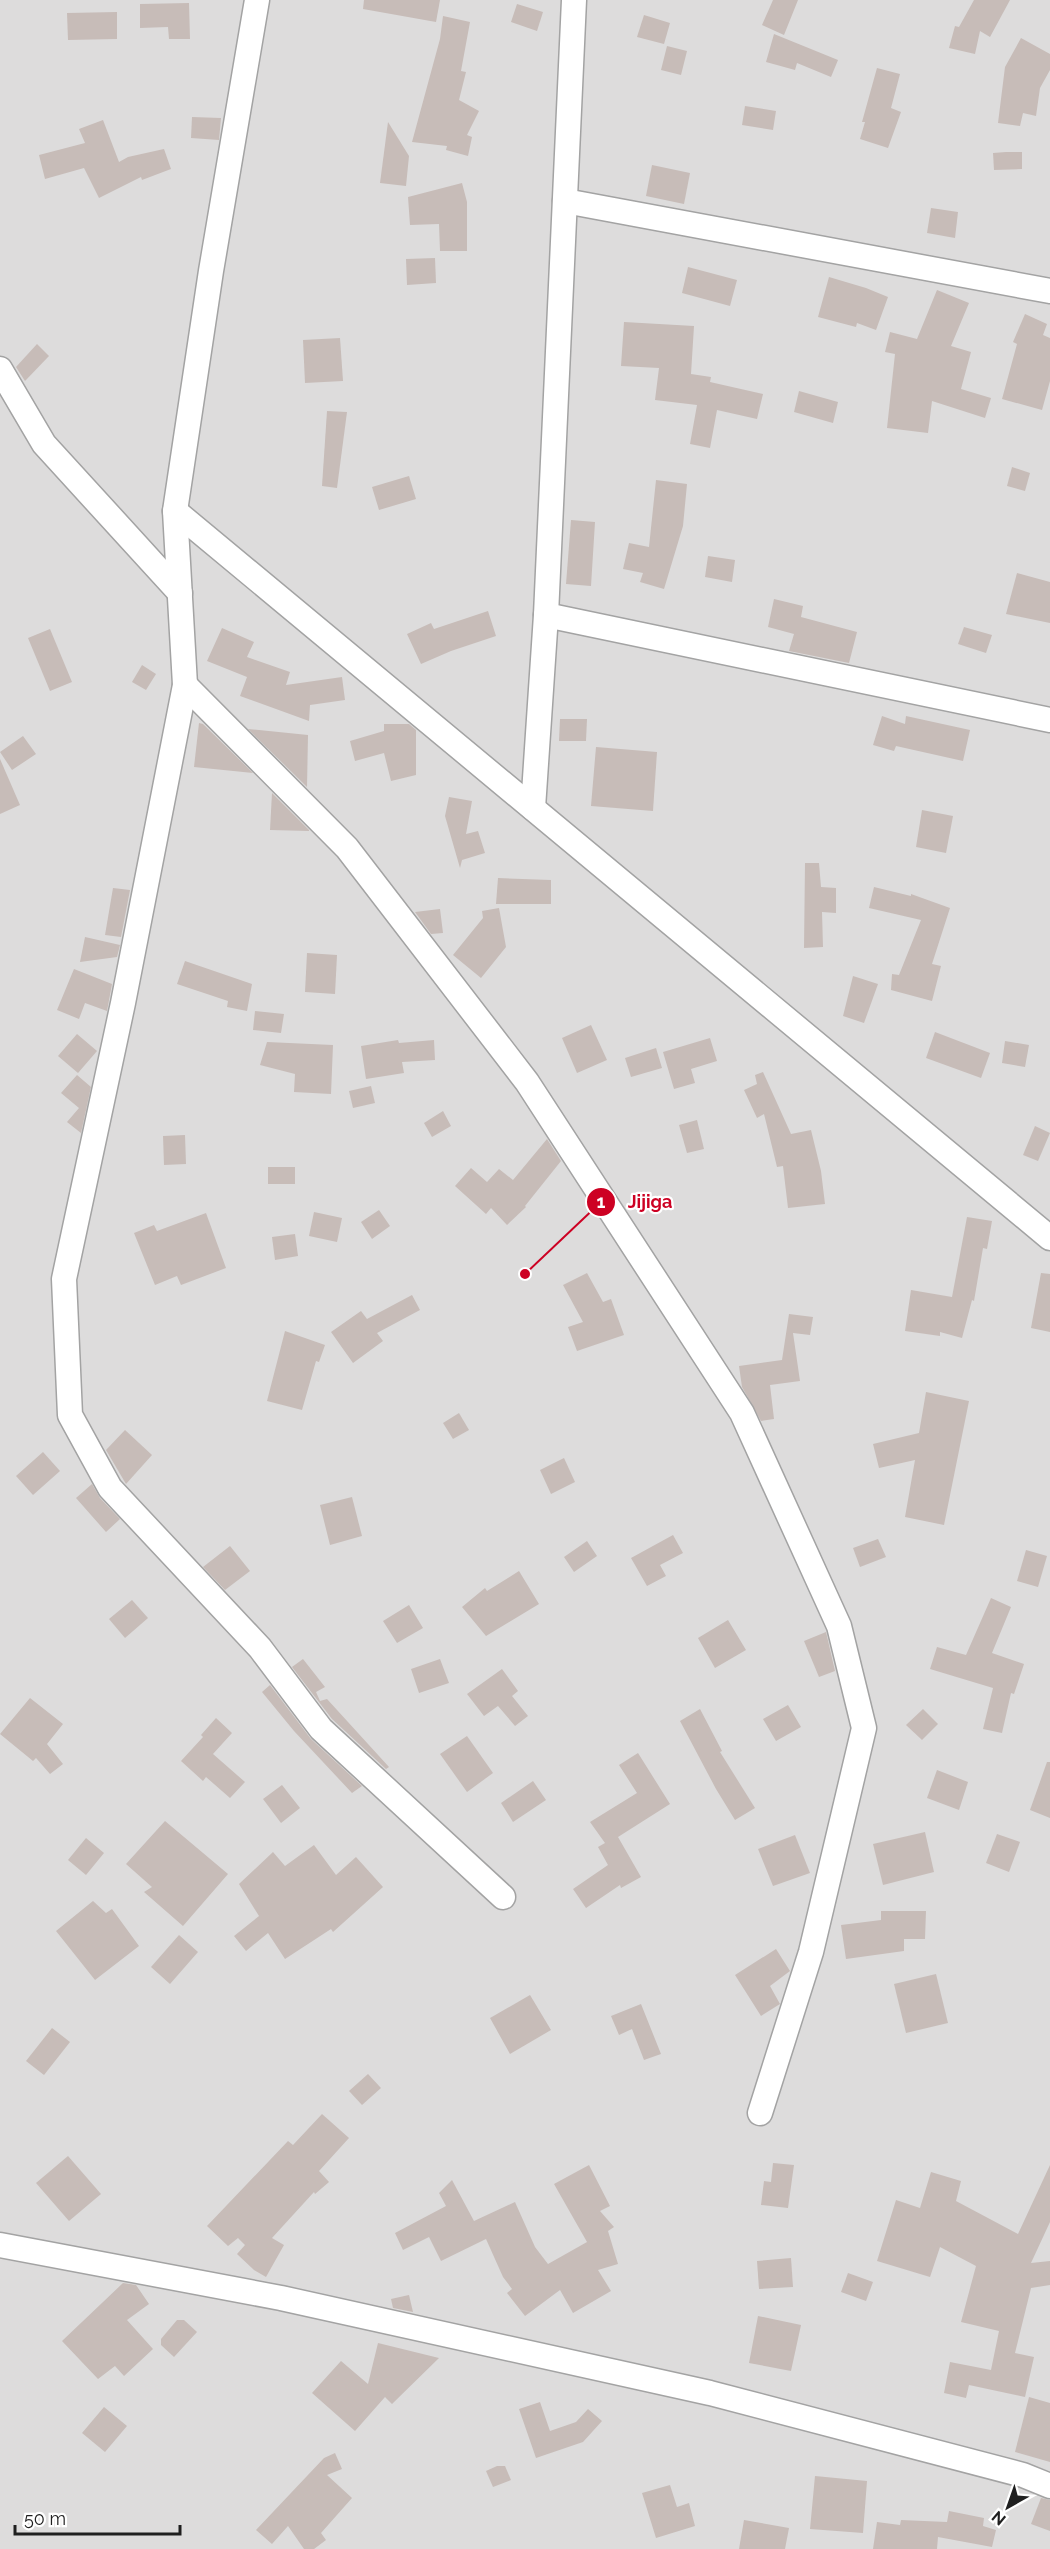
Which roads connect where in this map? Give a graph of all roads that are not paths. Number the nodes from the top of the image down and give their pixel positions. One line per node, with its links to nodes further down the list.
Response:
1 (257, 0): 6 (street)
2 (574, 0): 3 (street)
3 (565, 201): 4 (street); 8 (street)
4 (1050, 291)
5 (0, 369): 7 (street)
6 (175, 511): 7 (street); 11 (street)
7 (180, 593): 9 (street)
8 (546, 615): 10 (street); 11 (street)
9 (185, 685): 13 (street); 14 (street)
10 (1050, 720)
11 (533, 808): 12 (street)
12 (1050, 1238)
13 (503, 1897)
14 (760, 2113)
15 (0, 2244): 16 (street)
16 (1050, 2486)

